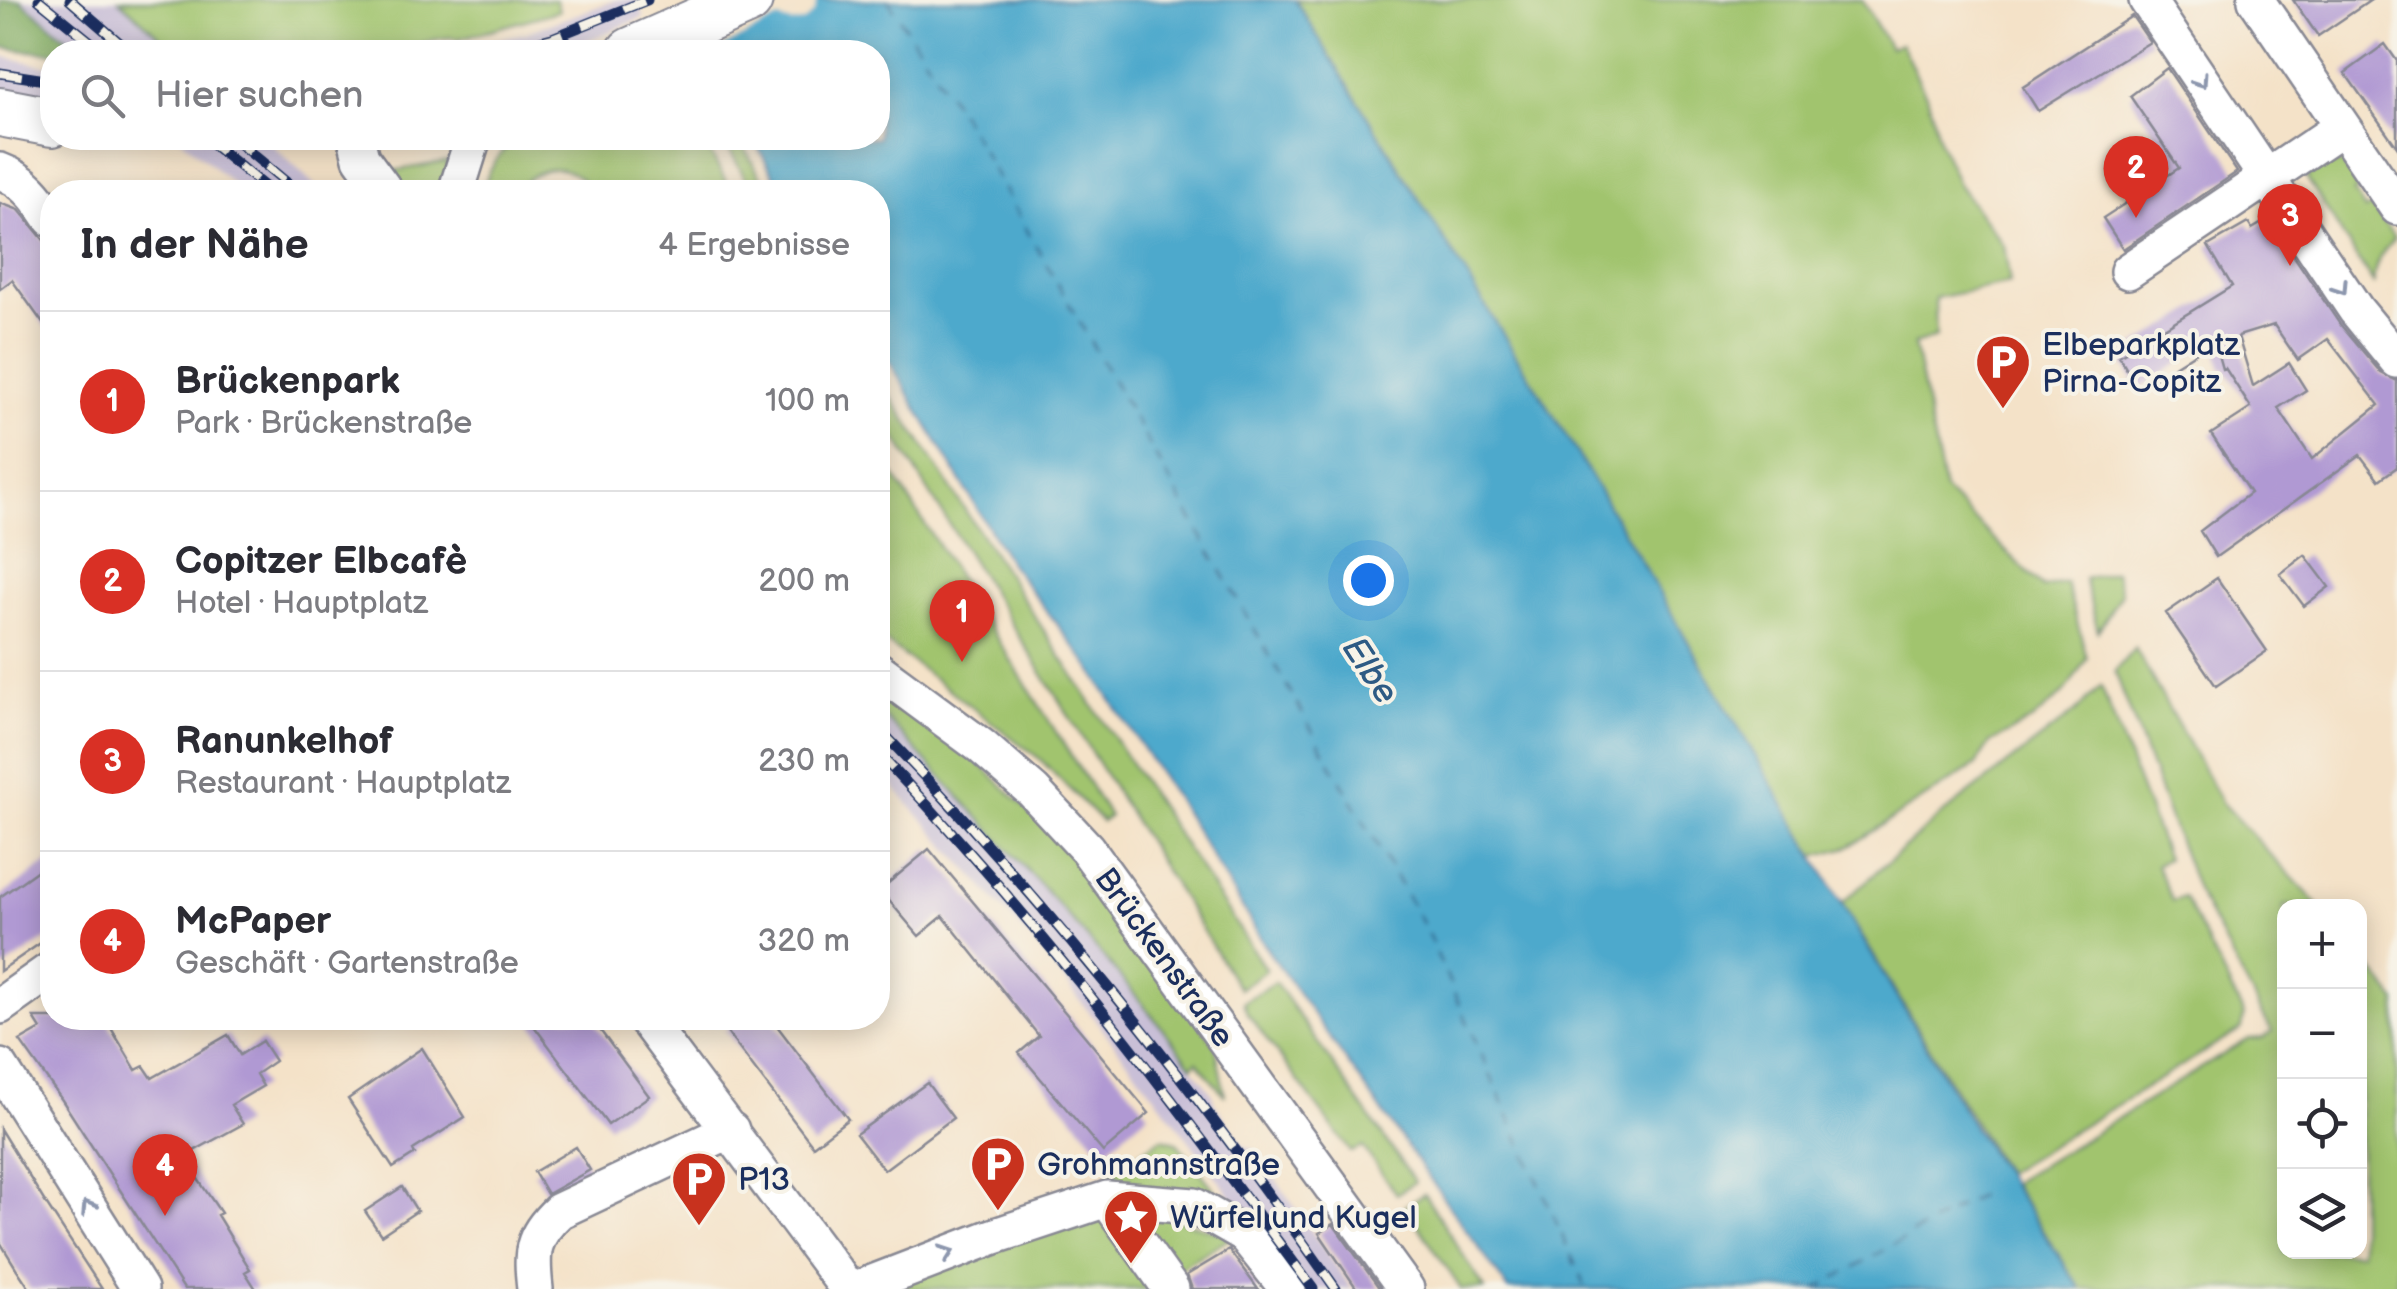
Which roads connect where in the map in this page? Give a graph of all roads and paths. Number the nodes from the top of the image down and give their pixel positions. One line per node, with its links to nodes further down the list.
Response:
1 (748, 0): 4 (main road)
2 (2147, 0): 11 (street, one-way to 11)
3 (2256, 0): 7 (street)
4 (660, 40)
5 (0, 112): 6 (main road)
6 (40, 120)
7 (2342, 127): 11 (street); 15 (street)
8 (359, 150): 12 (street)
9 (468, 150): 13 (street)
10 (0, 171): 14 (street)
11 (2268, 178): 16 (street); 17 (street, one-way to 17)
12 (377, 180)
13 (460, 180)
14 (40, 202)
15 (2397, 208)
16 (2128, 271)
17 (2397, 360)
18 (890, 679): 31 (street, Brückenstraße)
19 (40, 978): 20 (street)
20 (0, 1006)
21 (655, 1030): 23 (street)
22 (0, 1067): 25 (street, one-way to 22)
23 (731, 1130): 26 (street); 27 (street)
24 (1106, 1199): 28 (street, one-way to 24); 29 (street); 30 (street)
25 (140, 1289)
26 (535, 1289)
27 (848, 1289)
28 (857, 1289)
29 (1171, 1289)
30 (1288, 1289)
31 (1406, 1289)

